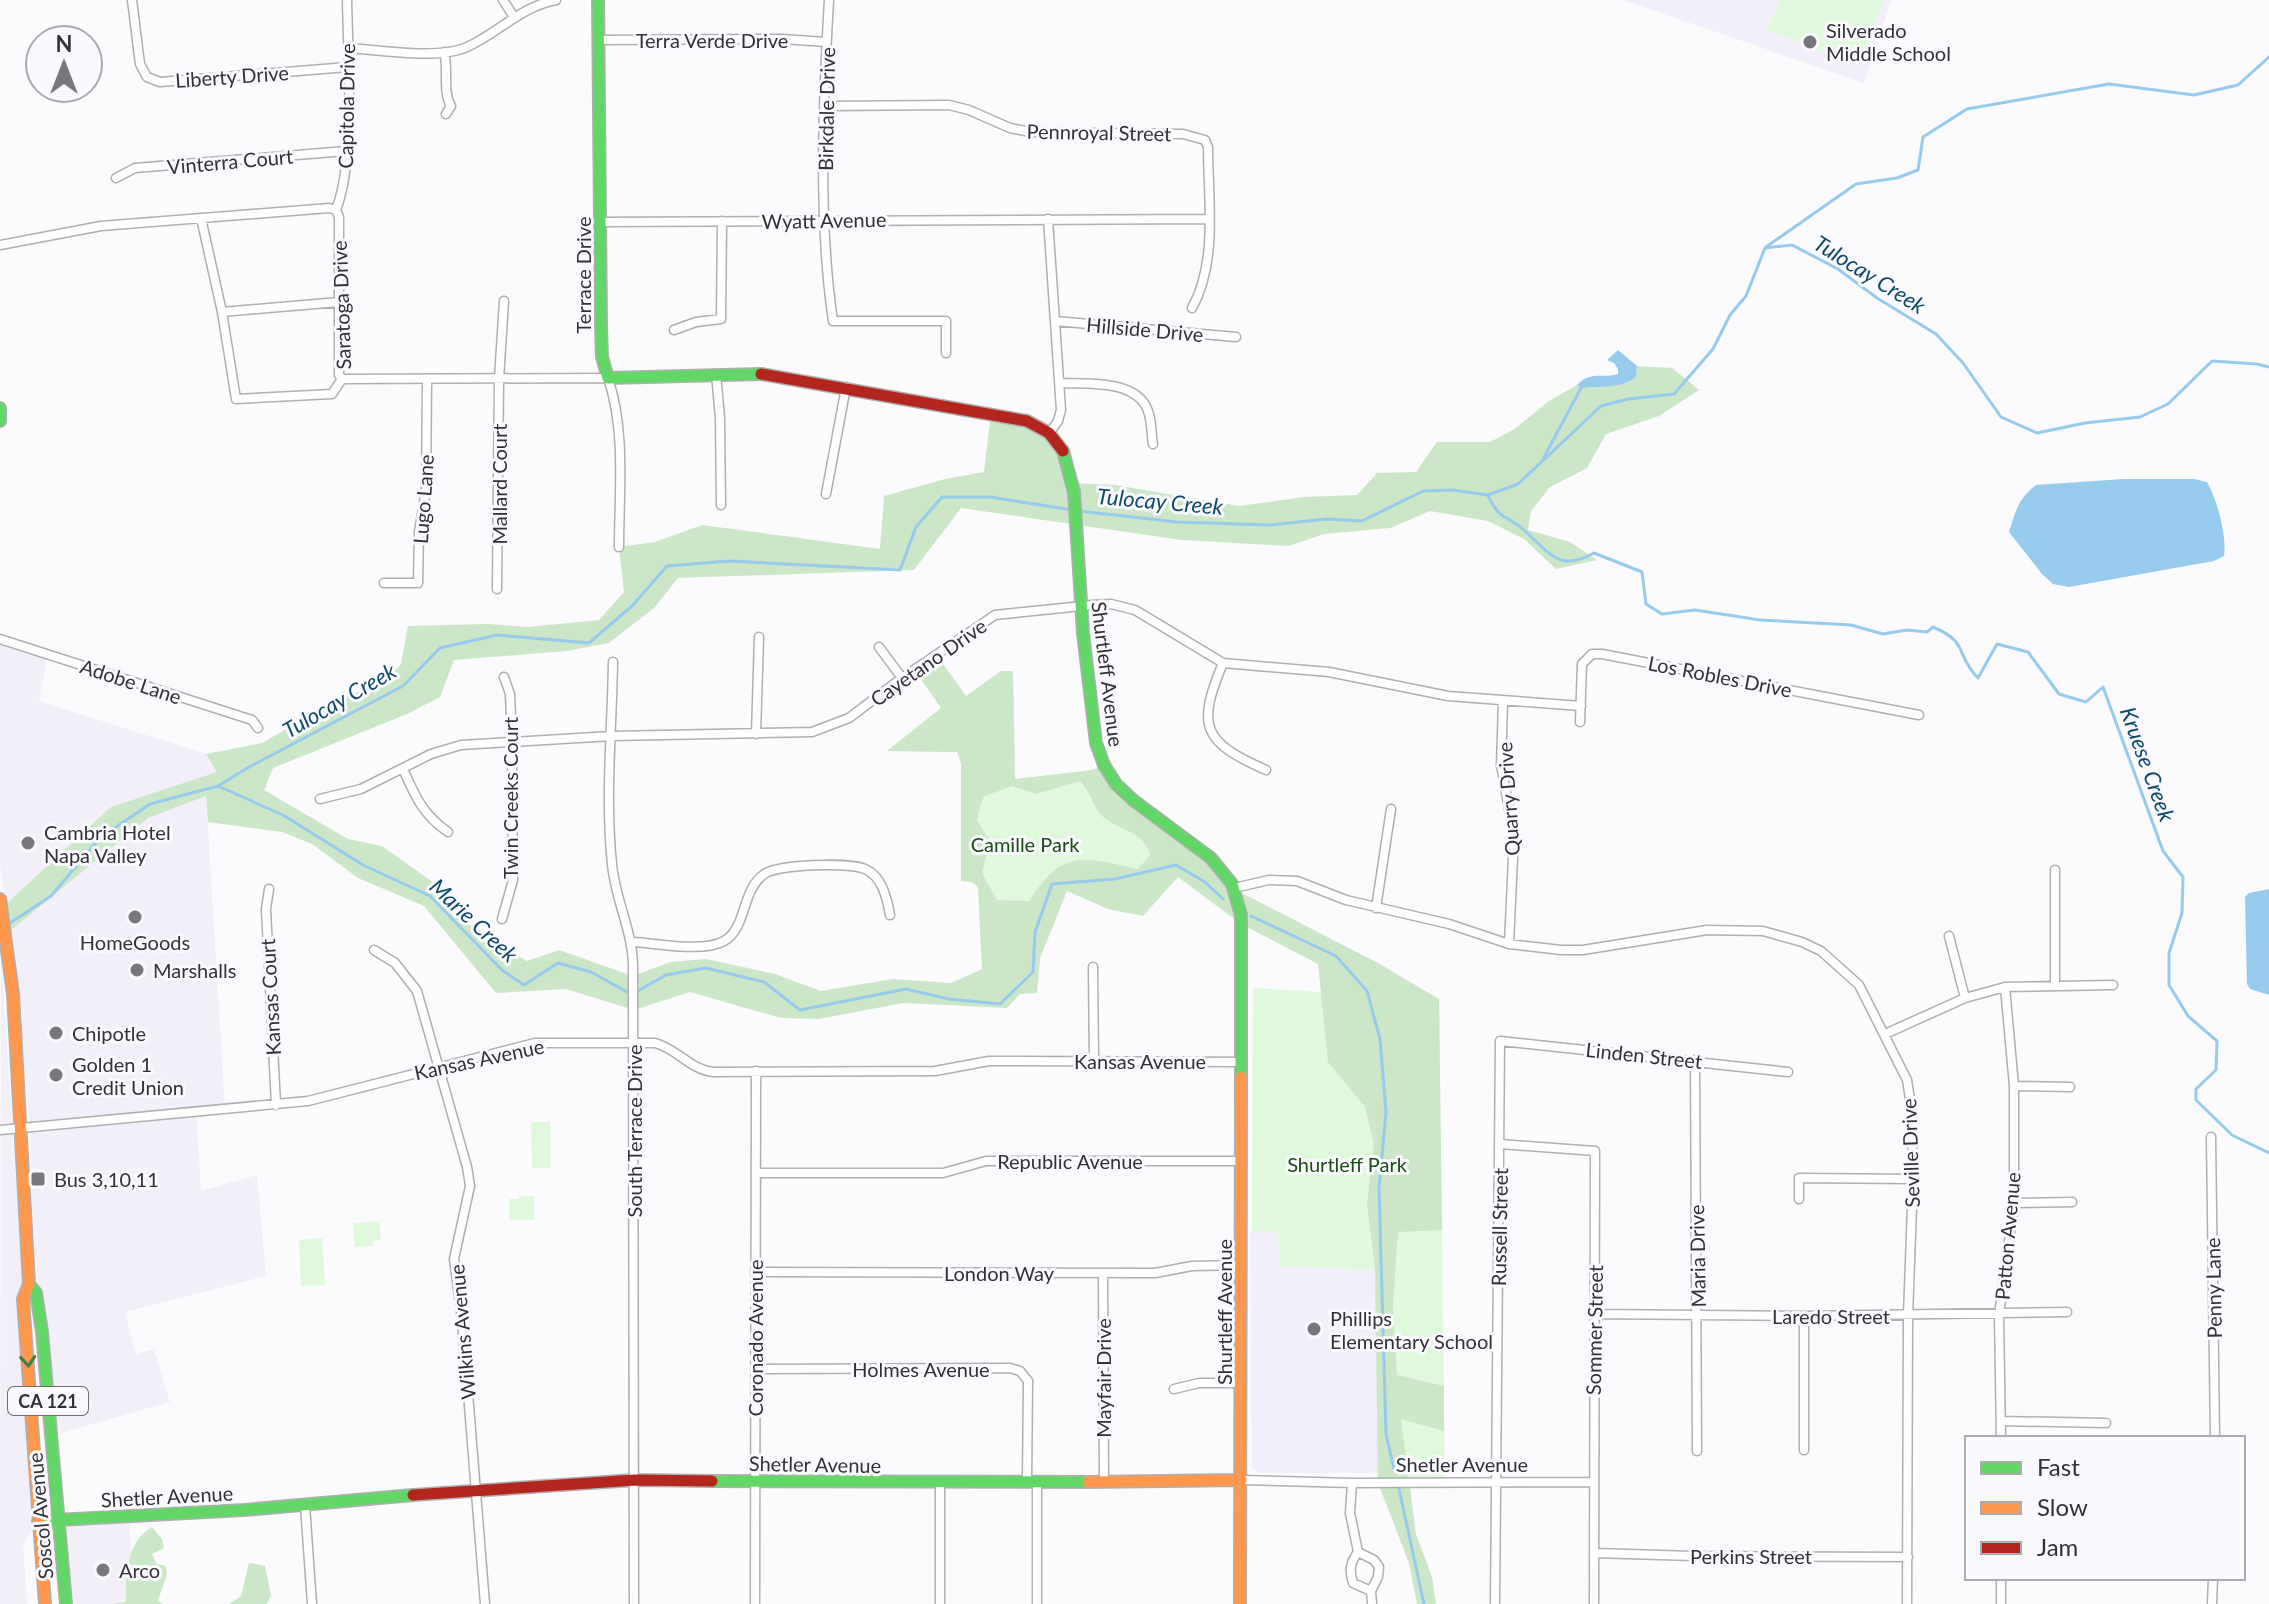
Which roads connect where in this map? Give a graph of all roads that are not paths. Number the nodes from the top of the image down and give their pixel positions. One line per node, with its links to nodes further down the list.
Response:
1 (132, 0): 12 (street, Liberty Drive)
2 (347, 0): 10 (street, Capitola Drive)
3 (503, 0): 7 (street)
4 (556, 0): 7 (street)
5 (598, 0): 8 (street, Terrace Drive)
6 (829, 0): 9 (street, Birkdale Drive)
7 (514, 17): 11 (street)
8 (599, 40): 9 (street, Terra Verde Drive); 23 (street, Terrace Drive)
9 (826, 42): 13 (street, Birkdale Drive)
10 (348, 48): 11 (street); 12 (street, Capitola Drive)
11 (444, 52): 14 (street)
12 (348, 67): 15 (street, Capitola Drive)
13 (825, 106): 19 (street, Birkdale Drive); 21 (street, Pennroyal Street)
14 (446, 114)
15 (346, 151): 16 (street, Vinterra Court); 17 (street, Capitola Drive)
16 (116, 178)
17 (336, 210): 18 (street); 26 (street, Saratoga Drive)
18 (201, 218): 24 (street); 28 (street)
19 (825, 219): 20 (street, Wyatt Avenue); 22 (street, Wyatt Avenue); 32 (street, Birkdale Drive)
20 (1048, 219): 21 (street, Wyatt Avenue); 29 (street)
21 (1208, 219): 27 (street, Pennroyal Street)
22 (722, 221): 23 (street, Wyatt Avenue); 30 (street)
23 (600, 222): 34 (street, Terrace Drive)
24 (0, 245)
25 (504, 301): 36 (street, Mallard Court)
26 (339, 302): 28 (street); 35 (street, Saratoga Drive)
27 (1192, 308)
28 (222, 312): 35 (street)
29 (1055, 321): 31 (street, Hillside Drive); 38 (street)
30 (674, 330)
31 (1236, 337)
32 (946, 353)
33 (716, 374): 34 (street); 39 (street); 45 (street)
34 (608, 378): 36 (street, Saratoga Drive); 46 (street, Terrace Drive)
35 (342, 379): 37 (street, Saratoga Drive)
36 (499, 379): 37 (street, Saratoga Drive); 48 (street, Mallard Court)
37 (427, 380): 47 (street, Lugo Lane)
38 (1060, 383): 42 (street); 43 (street)
39 (846, 387): 42 (street); 44 (street)
40 (0, 408): 41 (street)
41 (0, 421)
42 (1050, 432): 49 (street, Shurtleff Avenue)
43 (1153, 444)
44 (826, 494)
45 (721, 505)
46 (619, 547)
47 (384, 583)
48 (497, 589)
49 (1080, 606): 54 (street, Cayetano Drive); 56 (street, Cayetano Drive); 71 (street, Shurtleff Avenue)
50 (759, 637): 62 (street)
51 (0, 639): 61 (street, Adobe Lane)
52 (879, 647): 56 (street)
53 (613, 662): 63 (street, South Terrace Drive)
54 (1223, 663): 57 (street, Cayetano Drive); 66 (street)
55 (504, 677): 64 (street, Twin Creeks Court)
56 (902, 678): 62 (street, Cayetano Drive)
57 (1503, 702): 58 (street, Cayetano Drive); 79 (street, Quarry Drive)
58 (1581, 706): 59 (street, Los Robles Drive); 60 (street, Los Robles Drive)
59 (1919, 715)
60 (1580, 722)
61 (258, 728)
62 (756, 734): 63 (street, Cayetano Drive)
63 (612, 736): 64 (street, Cayetano Drive); 78 (street, South Terrace Drive)
64 (512, 740): 65 (street, Cayetano Drive); 76 (street, Twin Creeks Court)
65 (403, 769): 67 (street, Cayetano Drive); 69 (street)
66 (1266, 770)
67 (320, 799)
68 (1391, 809): 74 (street)
69 (448, 832)
70 (2055, 870): 82 (street)
71 (1234, 888): 74 (street, Seville Drive); 91 (street, Shurtleff Avenue)
72 (269, 889): 97 (street, Kansas Court)
73 (1, 904): 98 (street, Soscol Avenue / CA 121)
74 (1376, 908): 79 (street, Seville Drive)
75 (890, 915): 78 (street)
76 (502, 919)
77 (1949, 936): 85 (street)
78 (633, 942): 88 (street, South Terrace Drive)
79 (1509, 944): 86 (street, Seville Drive)
80 (374, 950): 92 (street, Wilkins Avenue)
81 (1093, 967): 90 (street)
82 (2055, 985): 83 (street); 84 (street)
83 (2113, 985)
84 (2005, 987): 85 (street); 95 (street, Patton Avenue)
85 (1965, 998): 86 (street)
86 (1885, 1034): 104 (street, Seville Drive)
87 (1500, 1041): 89 (street, Linden Street); 101 (street, Russell Street)
88 (634, 1042): 92 (street, Kansas Avenue); 93 (street, Kansas Avenue); 127 (street, South Terrace Drive)
89 (1695, 1060): 94 (street, Linden Street); 115 (street, Maria Drive)
90 (1094, 1061): 91 (street, Kansas Avenue); 93 (street, Kansas Avenue)
91 (1242, 1062): 102 (street, Shurtleff Avenue)
92 (437, 1067): 97 (street, Kansas Avenue); 136 (street, Wilkins Avenue)
93 (756, 1071): 103 (street, Coronado Avenue)
94 (1788, 1072)
95 (2014, 1086): 96 (street); 107 (street, Patton Avenue)
96 (2070, 1087)
97 (276, 1105): 98 (street, Kansas Avenue)
98 (20, 1129): 99 (street, Kansas Avenue); 111 (street, Soscol Avenue / CA 121)
99 (0, 1130)
100 (2211, 1137): 124 (street, Penny Lane)
101 (1500, 1144): 113 (street, Sommer Street); 131 (street, Russell Street)
102 (1242, 1161): 103 (street, Republic Avenue); 108 (street, Shurtleff Avenue)
103 (756, 1173): 109 (street, Coronado Avenue)
104 (1913, 1179): 105 (street); 117 (street, Seville Drive)
105 (1799, 1199)
106 (2072, 1202): 107 (street)
107 (2014, 1203): 114 (street, Patton Avenue)
108 (1242, 1265): 110 (street, London Way); 119 (street, Shurtleff Avenue)
109 (755, 1272): 110 (street, London Way); 118 (street, Coronado Avenue)
110 (1103, 1273): 130 (street, Mayfair Drive)
111 (29, 1284): 138 (street, Soscol Avenue / CA 121); 139 (street, Soscol Avenue / CA 121, one-way to 139)
112 (2067, 1312): 114 (street, Laredo Street)
113 (1594, 1314): 115 (street, Laredo Street); 132 (street, Sommer Street)
114 (1999, 1315): 117 (street, Laredo Street); 121 (street, Patton Avenue)
115 (1697, 1316): 116 (street, Laredo Street); 126 (street, Maria Drive)
116 (1804, 1316): 117 (street, Laredo Street); 125 (street)
117 (1908, 1316): 142 (street, Seville Drive)
118 (755, 1369): 129 (street, Coronado Avenue); 134 (street, Holmes Avenue)
119 (1241, 1383): 120 (street); 128 (street, Shurtleff Avenue)
120 (1174, 1389)
121 (2001, 1421): 122 (street); 123 (street, Patton Avenue)
122 (2106, 1423)
123 (2001, 1436)
124 (2215, 1436)
125 (1804, 1450)
126 (1697, 1451)
127 (635, 1480): 129 (street, Shetler Avenue); 136 (street, Shetler Avenue); 150 (street, South Terrace Drive)
128 (1241, 1480): 130 (street, Shetler Avenue); 135 (street, Shetler Avenue); 154 (street, Shurtleff Avenue)
129 (755, 1481): 133 (street, Shetler Avenue); 151 (street, Coronado Avenue)
130 (1104, 1482): 134 (street, Shetler Avenue)
131 (1497, 1482): 132 (street, Shetler Avenue); 135 (street, Shetler Avenue); 156 (street, Russell Street)
132 (1592, 1482): 141 (street, Sommer Street)
133 (940, 1483): 134 (street, Shetler Avenue); 152 (street)
134 (1032, 1483): 153 (street)
135 (1352, 1483): 140 (street)
136 (476, 1490): 137 (street, Shetler Avenue); 149 (street, Wilkins Avenue)
137 (305, 1505): 138 (street, Shetler Avenue); 148 (street)
138 (58, 1520): 139 (street, Shetler Avenue); 147 (street, Soscol Avenue / CA 121)
139 (38, 1521): 146 (street, Soscol Avenue / CA 121)
140 (1358, 1552): 145 (street); 145 (street)
141 (1594, 1553): 142 (street, Perkins Street); 157 (street, Sommer Street)
142 (1908, 1557): 158 (street, Seville Drive)
143 (2001, 1580): 159 (street)
144 (2213, 1580): 160 (street)
145 (1371, 1591): 155 (street)
146 (45, 1604)
147 (66, 1604)
148 (312, 1604)
149 (485, 1604)
150 (634, 1604)
151 (755, 1604)
152 (940, 1604)
153 (1037, 1604)
154 (1240, 1604)
155 (1372, 1604)
156 (1495, 1604)
157 (1594, 1604)
158 (1907, 1604)
159 (2001, 1604)
160 (2212, 1604)

